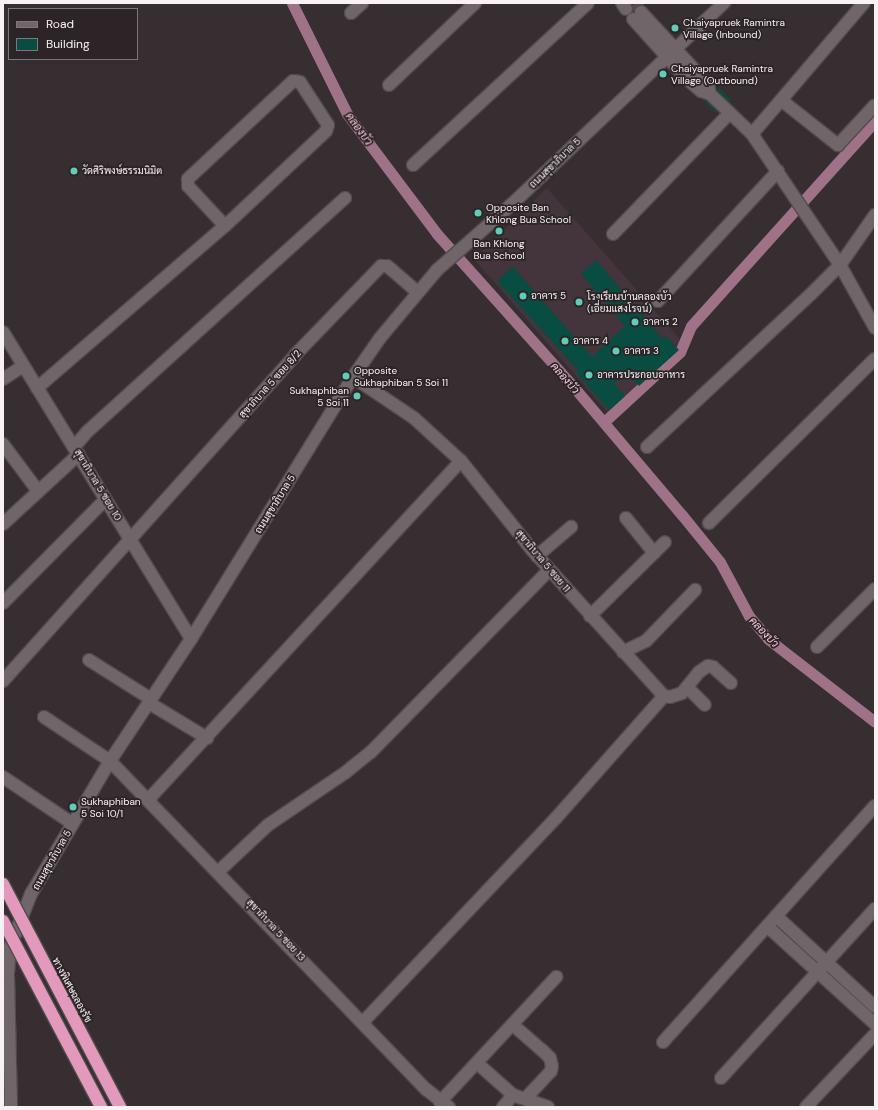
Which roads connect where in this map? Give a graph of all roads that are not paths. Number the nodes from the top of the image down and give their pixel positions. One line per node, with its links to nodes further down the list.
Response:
1 (362, 3): 6 (street)
2 (475, 3): 9 (street)
3 (588, 3): 14 (street)
4 (724, 3): 8 (street, ถนนสุขาภิบาล 5)
5 (864, 3): 10 (street)
6 (352, 13)
7 (637, 16): 8 (street)
8 (671, 52): 12 (street); 21 (street, ถนนสุขาภิบาล 5)
9 (389, 85)
10 (781, 100): 11 (street); 13 (street)
11 (875, 105)
12 (730, 113): 13 (street); 19 (street)
13 (752, 134): 15 (street)
14 (413, 165)
15 (778, 171): 20 (street); 22 (street)
16 (345, 198): 32 (street)
17 (875, 214): 20 (street)
18 (225, 226): 18 (street); 29 (street)
19 (613, 234)
20 (840, 265): 23 (street); 31 (street)
21 (417, 292): 27 (street, ถนนสุขาภิบาล 5); 40 (street, สุขาภิบาล 5 ซอย 8/2)
22 (658, 302)
23 (874, 322)
24 (3, 332): 26 (street, สุขาภิบาล 5 ซอย 10)
25 (875, 359): 37 (street)
26 (24, 366): 28 (street); 29 (street, สุขาภิบาล 5 ซอย 10)
27 (354, 377): 33 (street, สุขาภิบาล 5 ซอย 11); 49 (street, ถนนสุขาภิบาล 5)
28 (3, 379)
29 (37, 388): 32 (street, สุขาภิบาล 5 ซอย 10)
30 (3, 444): 34 (street)
31 (647, 447)
32 (76, 450): 34 (street); 35 (street, สุขาภิบาล 5 ซอย 10)
33 (461, 461): 43 (street, สุขาภิบาล 5 ซอย 11); 60 (street)
34 (38, 491): 38 (street)
35 (106, 499): 40 (street, สุขาภิบาล 5 ซอย 10); 47 (street)
36 (626, 518): 42 (street)
37 (709, 523)
38 (3, 524)
39 (571, 527): 43 (street)
40 (130, 539): 49 (street, สุขาภิบาล 5 ซอย 10); 53 (street, สุขาภิบาล 5 ซอย 8/2)
41 (665, 542): 42 (street)
42 (654, 553): 48 (street)
43 (537, 556): 44 (street, สุขาภิบาล 5 ซอย 11)
44 (549, 570): 48 (street, สุขาภิบาล 5 ซอย 11); 66 (street)
45 (875, 589): 50 (street)
46 (695, 590): 51 (street)
47 (3, 604)
48 (590, 616): 51 (street, สุขาภิบาล 5 ซอย 11)
49 (191, 639): 57 (street, ถนนสุขาภิบาล 5)
50 (817, 647)
51 (623, 652): 56 (street, สุขาภิบาล 5 ซอย 11)
52 (89, 660): 57 (street)
53 (3, 681)
54 (731, 683): 55 (street)
55 (687, 687): 56 (street); 58 (street)
56 (664, 696): 77 (street)
57 (150, 701): 60 (street); 61 (street, ถนนสุขาภิบาล 5)
58 (705, 705)
59 (44, 717): 61 (street, สุขาภิบาล 5 ซอย 13)
60 (207, 738): 63 (street)
61 (110, 760): 63 (street, สุขาภิบาล 5 ซอย 13); 65 (street, ถนนสุขาภิบาล 5)
62 (3, 777): 65 (street)
63 (148, 800): 66 (street, สุขาภิบาล 5 ซอย 13)
64 (875, 806): 69 (street)
65 (73, 824): 73 (street, ถนนสุขาภิบาล 5)
66 (219, 871): 77 (street, สุขาภิบาล 5 ซอย 13)
67 (3, 884): 90 (highway, ทางพิเศษฉลองรัช, bridge)
68 (875, 909): 72 (street)
69 (776, 916): 71 (street); 72 (street)
70 (3, 921): 89 (highway, bridge)
71 (767, 926): 74 (street); 81 (street)
72 (826, 963): 74 (street); 76 (street)
73 (5, 970): 88 (street, ถนนสุขาภิบาล 5)
74 (818, 972): 79 (street); 83 (street)
75 (556, 977): 78 (street)
76 (875, 1007)
77 (363, 1022): 86 (street, สุขาภิบาล 5 ซอย 13)
78 (513, 1024): 82 (street); 85 (street)
79 (875, 1024)
80 (875, 1034): 87 (street)
81 (663, 1042)
82 (477, 1063): 84 (street); 86 (street)
83 (720, 1078)
84 (513, 1095): 85 (street); 91 (street)
85 (526, 1098): 92 (street)
86 (444, 1104)
87 (810, 1105)
88 (10, 1107)
89 (101, 1107)
90 (120, 1107)
91 (503, 1107)
92 (548, 1107)

